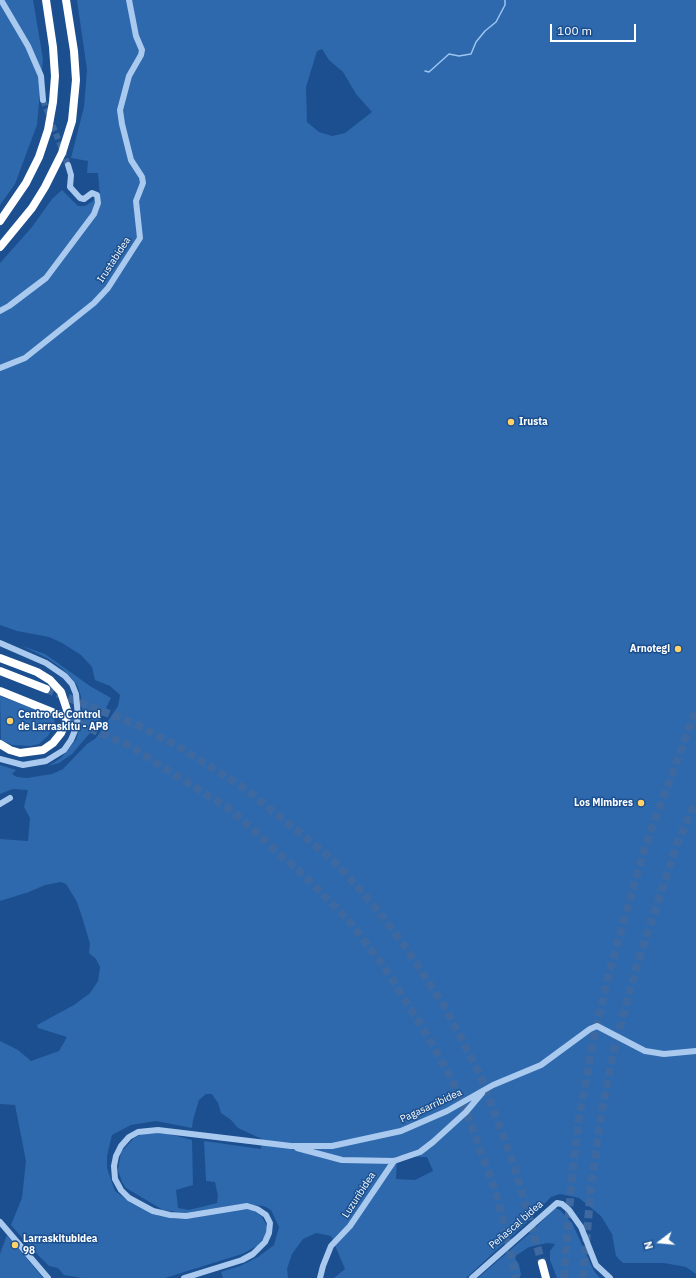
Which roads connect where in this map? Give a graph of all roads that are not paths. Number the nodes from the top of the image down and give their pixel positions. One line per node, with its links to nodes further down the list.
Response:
1 (2, 0): 5 (street)
2 (46, 0): 7 (highway)
3 (66, 0): 8 (highway)
4 (129, 0): 10 (street, Irustabidea)
5 (43, 100)
6 (68, 165): 9 (street)
7 (0, 221)
8 (0, 247)
9 (0, 311)
10 (0, 368)
11 (0, 643): 18 (street)
12 (0, 658): 17 (highway)
13 (2, 672): 14 (highway)
14 (46, 689)
15 (0, 691): 16 (highway)
16 (57, 714)
17 (0, 744)
18 (0, 759)
19 (10, 798): 20 (street)
20 (0, 804)
21 (696, 1051): 22 (street, Pagasarribidea)
22 (484, 1090): 23 (street, Pagasarribidea); 24 (street, Luzuribidea)
23 (292, 1146): 24 (street, Luzuribidea); 28 (street, Pagasarribidea)
24 (394, 1162): 29 (street, Luzuribidea)
25 (0, 1222): 27 (street)
26 (542, 1263): 31 (highway)
27 (49, 1278)
28 (184, 1278)
29 (320, 1278)
30 (472, 1278): 32 (street, Peñascal bidea)
31 (546, 1278)
32 (610, 1278)

